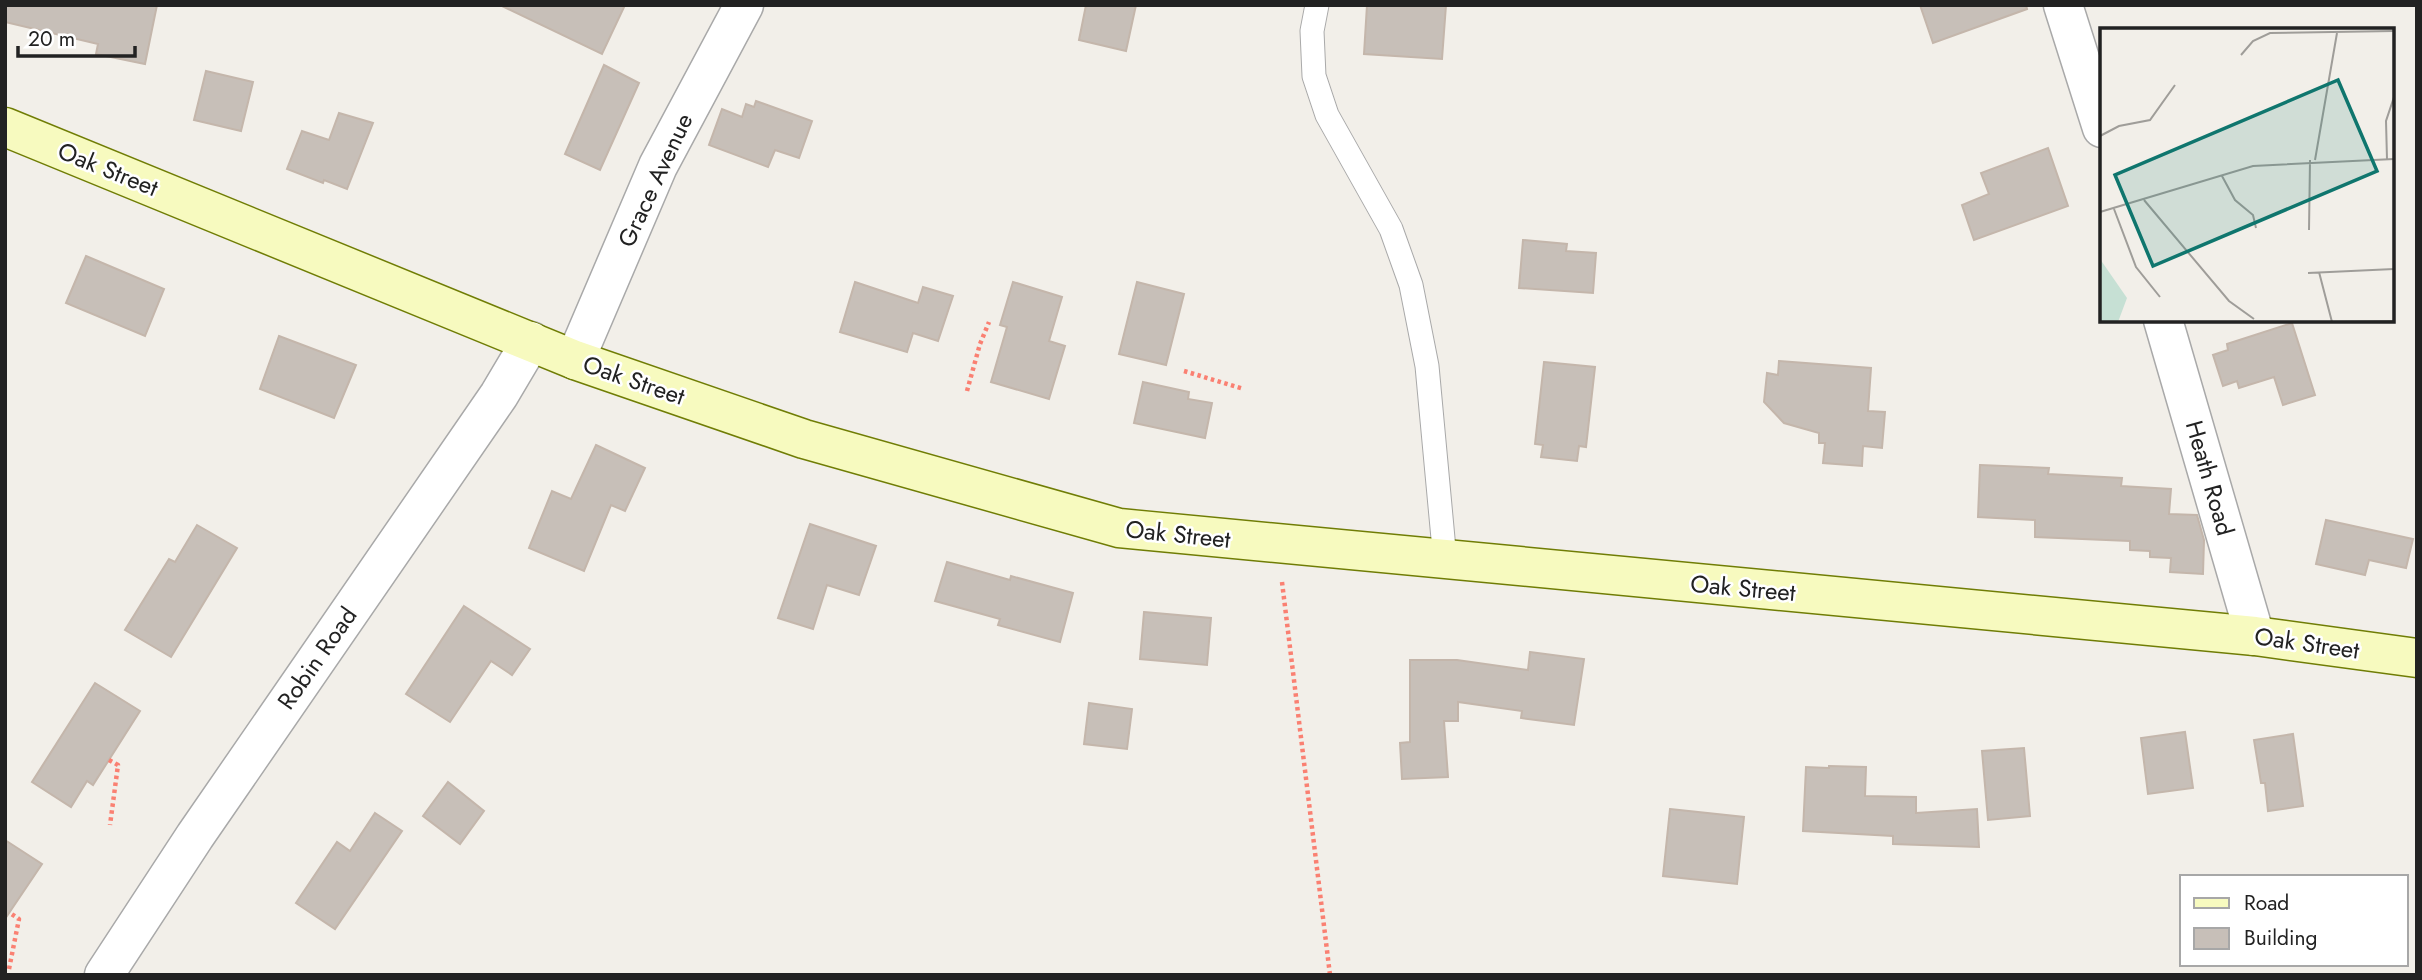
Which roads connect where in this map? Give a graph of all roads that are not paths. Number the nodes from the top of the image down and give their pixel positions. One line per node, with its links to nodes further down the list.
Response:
1 (744, 5): 8 (street, Grace Avenue)
2 (1317, 5): 9 (lane)
3 (2063, 5): 4 (street)
4 (2100, 122)
5 (5, 127): 7 (street, Oak Street)
6 (2164, 322): 10 (street, Heath Road)
7 (531, 341): 8 (street, Oak Street); 12 (street, Robin Road)
8 (575, 360): 9 (street, Oak Street)
9 (1445, 560): 10 (street, Oak Street)
10 (2255, 636): 11 (street, Oak Street)
11 (2417, 658)
12 (104, 975)

